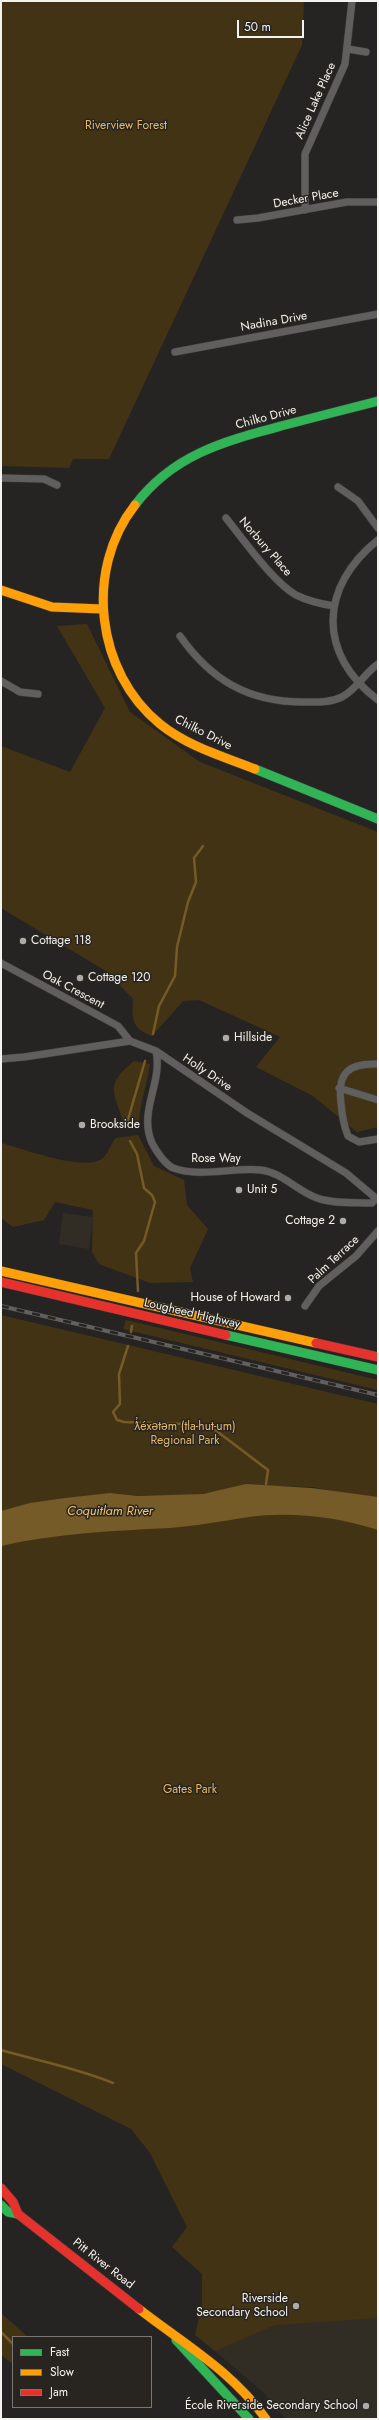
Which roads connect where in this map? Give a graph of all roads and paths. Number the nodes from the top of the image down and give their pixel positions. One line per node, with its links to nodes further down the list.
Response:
1 (352, 1): 2 (street, Alice Lake Place)
2 (348, 49): 3 (street); 5 (street, Alice Lake Place)
3 (366, 52)
4 (378, 202): 5 (street, Decker Place)
5 (305, 210): 6 (street, Decker Place)
6 (237, 220)
7 (378, 314): 8 (street, Nadina Drive)
8 (175, 352)
9 (378, 401): 18 (main road, Chilko Drive)
10 (1, 478): 11 (street)
11 (56, 485)
12 (338, 487): 14 (street)
13 (226, 518): 17 (street, Norbury Place)
14 (378, 528)
15 (378, 540): 17 (street)
16 (1, 590): 18 (main road)
17 (334, 606): 22 (street)
18 (102, 609): 25 (main road, Chilko Drive)
19 (180, 636): 22 (street)
20 (378, 664): 22 (street)
21 (1, 681): 23 (street)
22 (358, 682): 24 (street)
23 (38, 694)
24 (378, 700)
25 (378, 819)
26 (1, 963): 27 (street, Oak Crescent)
27 (130, 1041): 28 (street, Holly Drive); 29 (street, Holly Drive)
28 (156, 1051): 34 (street, Holly Drive); 34 (street, Rose Way)
29 (1, 1058)
30 (378, 1064): 31 (street)
31 (338, 1088): 32 (street); 33 (street)
32 (378, 1100)
33 (378, 1139)
34 (377, 1199)
35 (378, 1231): 38 (street, Palm Terrace)
36 (1, 1271): 39 (main road, Lougheed Highway)
37 (1, 1282): 40 (main road, Lougheed Highway)
38 (305, 1306)
39 (378, 1357)
40 (378, 1370)
41 (1, 2188): 43 (main road, Pitt River Road)
42 (1, 2205): 43 (main road, Pitt River Road)
43 (18, 2214): 44 (main road, Pitt River Road)
44 (171, 2334): 45 (main road, Pitt River Road); 46 (main road, Pitt River Road)
45 (249, 2419)
46 (266, 2419)

